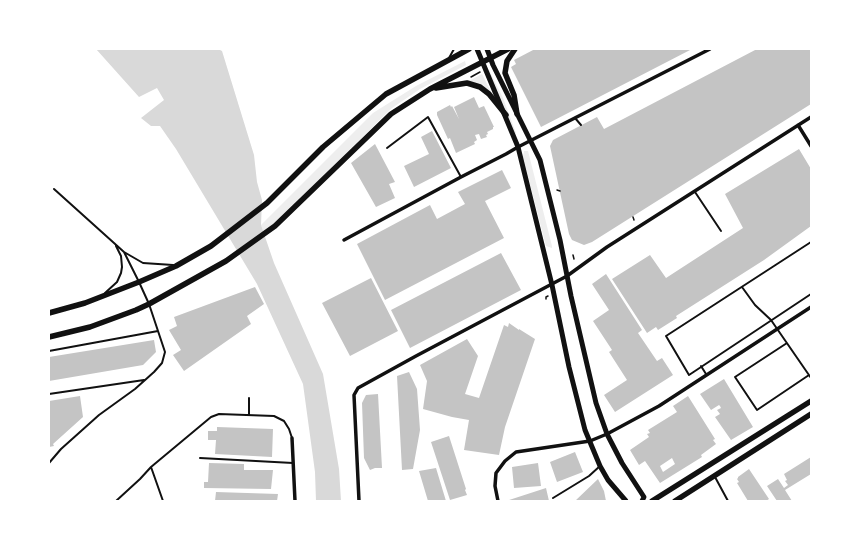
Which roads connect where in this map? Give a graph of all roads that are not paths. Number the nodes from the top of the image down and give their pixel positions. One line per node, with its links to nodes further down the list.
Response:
1 (454, 49): 9 (lane)
2 (469, 49): 9 (main road)
3 (477, 49): 10 (main road)
4 (486, 49): 8 (main road)
5 (508, 49): 8 (main road)
6 (515, 49): 12 (main road)
7 (710, 49): 15 (street)
8 (491, 58): 10 (main road); 12 (main road)
9 (448, 59): 30 (main road)
10 (482, 63): 11 (main road); 13 (main road)
11 (430, 89): 13 (main road); 37 (main road)
12 (518, 114): 18 (main road)
13 (506, 116): 19 (main road)
14 (811, 117): 17 (street)
15 (576, 118): 16 (lane); 18 (street)
16 (581, 125)
17 (798, 125): 20 (street); 24 (street)
18 (530, 140): 19 (street); 31 (main road)
19 (518, 146): 22 (street); 33 (main road)
20 (811, 146)
21 (387, 148): 22 (lane)
22 (461, 177): 26 (street)
23 (54, 189): 28 (lane)
24 (694, 191): 25 (lane); 31 (street)
25 (721, 231)
26 (344, 240)
27 (811, 242): 34 (lane)
28 (115, 243): 29 (lane); 36 (lane)
29 (124, 252): 30 (lane); 32 (lane)
30 (176, 266): 32 (main road)
31 (567, 276): 33 (street); 55 (main road)
32 (139, 282): 36 (main road); 37 (lane)
33 (552, 284): 57 (main road); 68 (street)
34 (742, 287): 40 (lane); 46 (lane)
35 (811, 294): 40 (lane)
36 (85, 303): 39 (main road)
37 (149, 304): 42 (lane); 43 (main road)
38 (811, 307): 41 (street)
39 (49, 314)
40 (771, 320): 41 (lane); 46 (lane)
41 (777, 329): 44 (lane); 47 (street)
42 (158, 331): 45 (lane); 49 (lane)
43 (49, 337)
44 (787, 343): 48 (lane); 48 (lane)
45 (49, 351)
46 (701, 366): 47 (lane)
47 (706, 374): 55 (street)
48 (810, 376)
49 (145, 380): 50 (lane); 59 (lane)
50 (49, 394)
51 (249, 398): 53 (lane)
52 (811, 401): 72 (main road)
53 (249, 414): 56 (lane); 62 (lane)
54 (811, 414): 63 (main road)
55 (607, 434): 57 (street); 71 (main road)
56 (292, 438): 60 (street)
57 (590, 441): 61 (main road); 69 (street)
58 (200, 458): 60 (lane)
59 (49, 463)
60 (293, 463): 67 (street)
61 (600, 466): 64 (lane); 70 (main road)
62 (151, 467): 65 (lane); 66 (lane)
63 (714, 476): 73 (main road); 74 (lane)
64 (553, 498)
65 (116, 501)
66 (163, 501)
67 (295, 501)
68 (359, 501)
69 (498, 501)
70 (626, 501)
71 (642, 501)
72 (652, 501)
73 (675, 501)
74 (728, 501)

